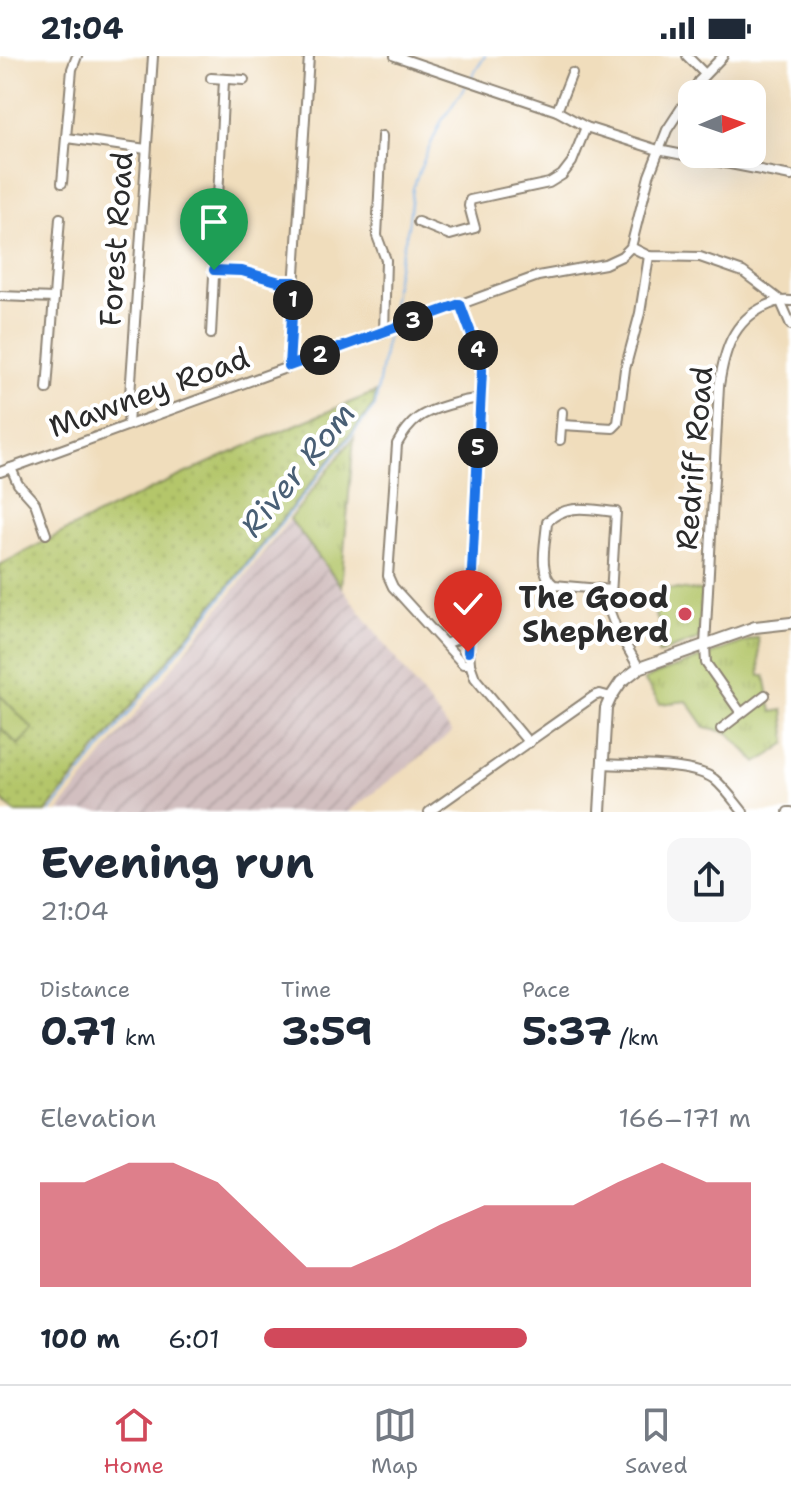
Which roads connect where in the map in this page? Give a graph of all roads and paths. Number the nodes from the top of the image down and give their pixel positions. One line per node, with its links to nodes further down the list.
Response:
1 (153, 56): 16 (street, Forest Road)
2 (309, 56): 27 (street)
3 (395, 56): 12 (street)
4 (687, 56): 9 (street)
5 (723, 56): 9 (street)
6 (76, 57): 15 (street)
7 (572, 73): 12 (street)
8 (211, 78): 10 (street)
9 (702, 78): 17 (street)
10 (224, 80): 11 (street); 26 (street)
11 (244, 80)
12 (557, 111): 13 (street)
13 (586, 127): 17 (street); 23 (street)
14 (382, 136): 34 (street)
15 (67, 138): 16 (street); 21 (street)
16 (146, 149): 40 (street, Forest Road)
17 (658, 150): 18 (street); 24 (street)
18 (678, 154)
19 (752, 168): 20 (street)
20 (791, 176)
21 (62, 183)
22 (60, 218): 29 (street)
23 (418, 222)
24 (631, 247): 25 (street); 32 (street, Mawney Road)
25 (649, 256): 30 (street); 41 (street)
26 (214, 270): 27 (street); 35 (street)
27 (294, 282): 36 (street)
28 (0, 296): 29 (street)
29 (54, 298): 37 (street)
30 (780, 300): 31 (street); 33 (street); 50 (street, Redriff Road)
31 (791, 301)
32 (460, 304): 34 (street, Mawney Road); 38 (street)
33 (791, 325)
34 (388, 331): 36 (street, Mawney Road)
35 (211, 334)
36 (289, 366): 40 (street, Mawney Road)
37 (47, 389)
38 (481, 398): 48 (street); 49 (street)
39 (562, 412): 41 (street)
40 (128, 425): 43 (street, Mawney Road)
41 (562, 425): 42 (street)
42 (560, 440)
43 (11, 468): 44 (street, Mawney Road); 45 (street)
44 (0, 472)
45 (42, 530)
46 (611, 590): 46 (street); 52 (street)
47 (791, 623): 50 (main road)
48 (468, 635): 49 (street); 51 (street)
49 (445, 644): 51 (street)
50 (705, 646): 52 (main road); 55 (street)
51 (471, 667): 57 (street)
52 (639, 668): 54 (main road)
53 (765, 695): 55 (street)
54 (611, 697): 57 (street); 58 (main road)
55 (741, 713): 56 (street)
56 (721, 729)
57 (529, 743): 59 (street)
58 (604, 764): 60 (main road); 61 (street)
59 (429, 812)
60 (600, 812)
61 (743, 812)

